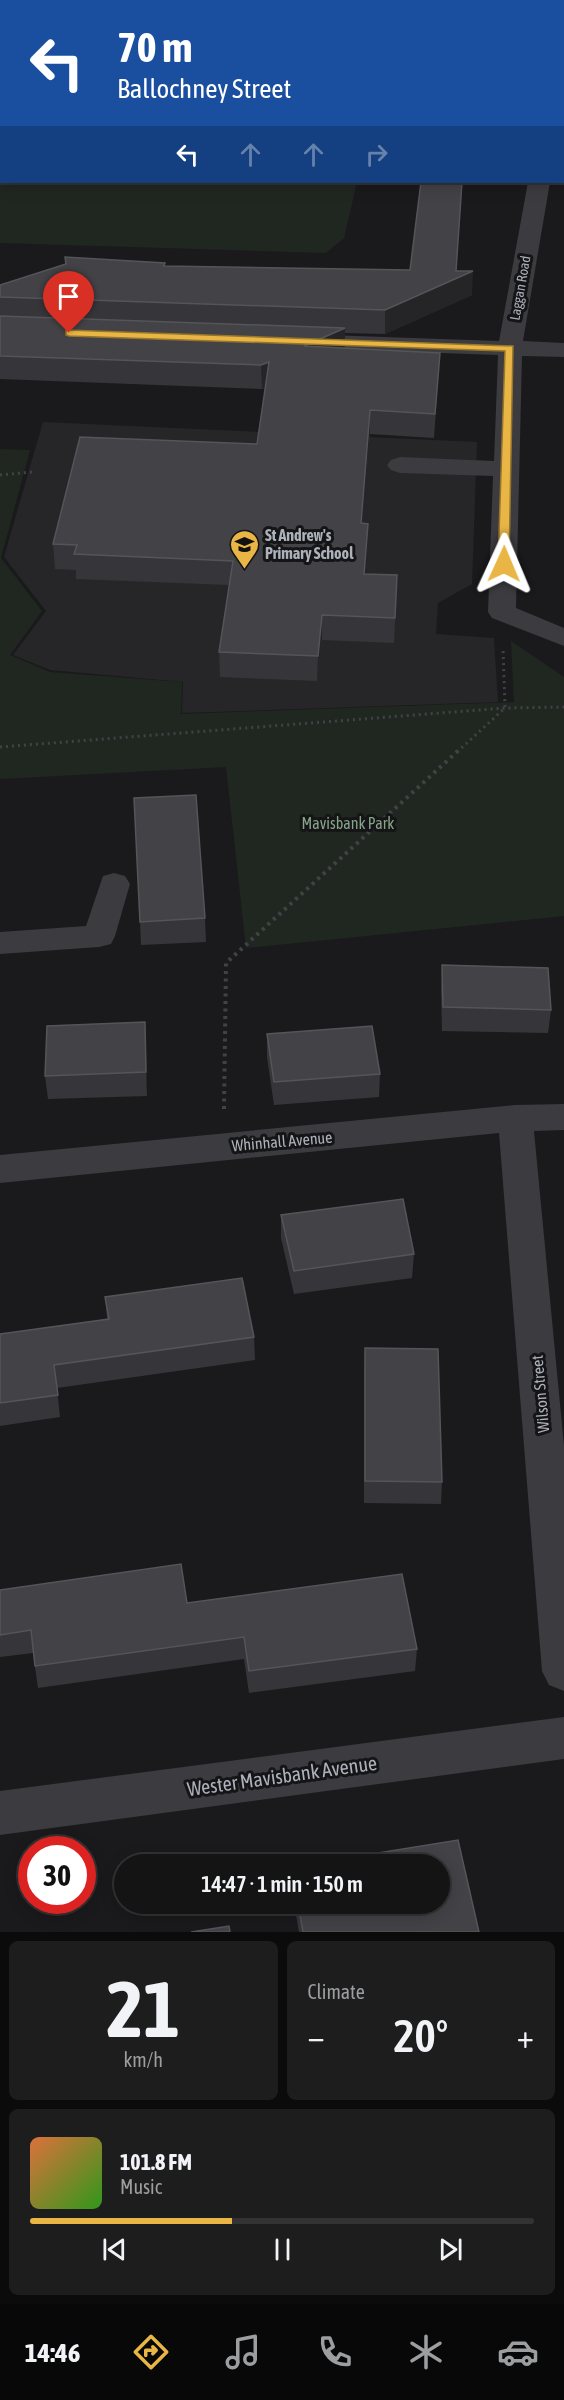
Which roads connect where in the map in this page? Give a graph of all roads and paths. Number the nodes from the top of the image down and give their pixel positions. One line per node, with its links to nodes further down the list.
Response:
1 (544, 185): 3 (street, Laggan Road)
2 (273, 340): 3 (street)
3 (510, 348): 4 (street); 6 (street, Laggan Road)
4 (564, 350)
5 (400, 465): 6 (street)
6 (506, 469): 9 (street, Laggan Road)
7 (32, 472): 8 (path)
8 (0, 475)
9 (502, 612): 10 (street); 12 (path)
10 (564, 638)
11 (564, 707): 12 (path)
12 (505, 708): 13 (path); 18 (path)
13 (0, 747)
14 (114, 884): 15 (street)
15 (0, 943)
16 (564, 1117): 17 (street, Whinhall Avenue)
17 (515, 1118): 18 (street, Whinhall Avenue); 20 (street, Wilson Street)
18 (224, 1146): 19 (street, Whinhall Avenue)
19 (0, 1169)
20 (564, 1671)
21 (564, 1738): 22 (street, Wester Mavisbank Avenue)
22 (0, 1813)

